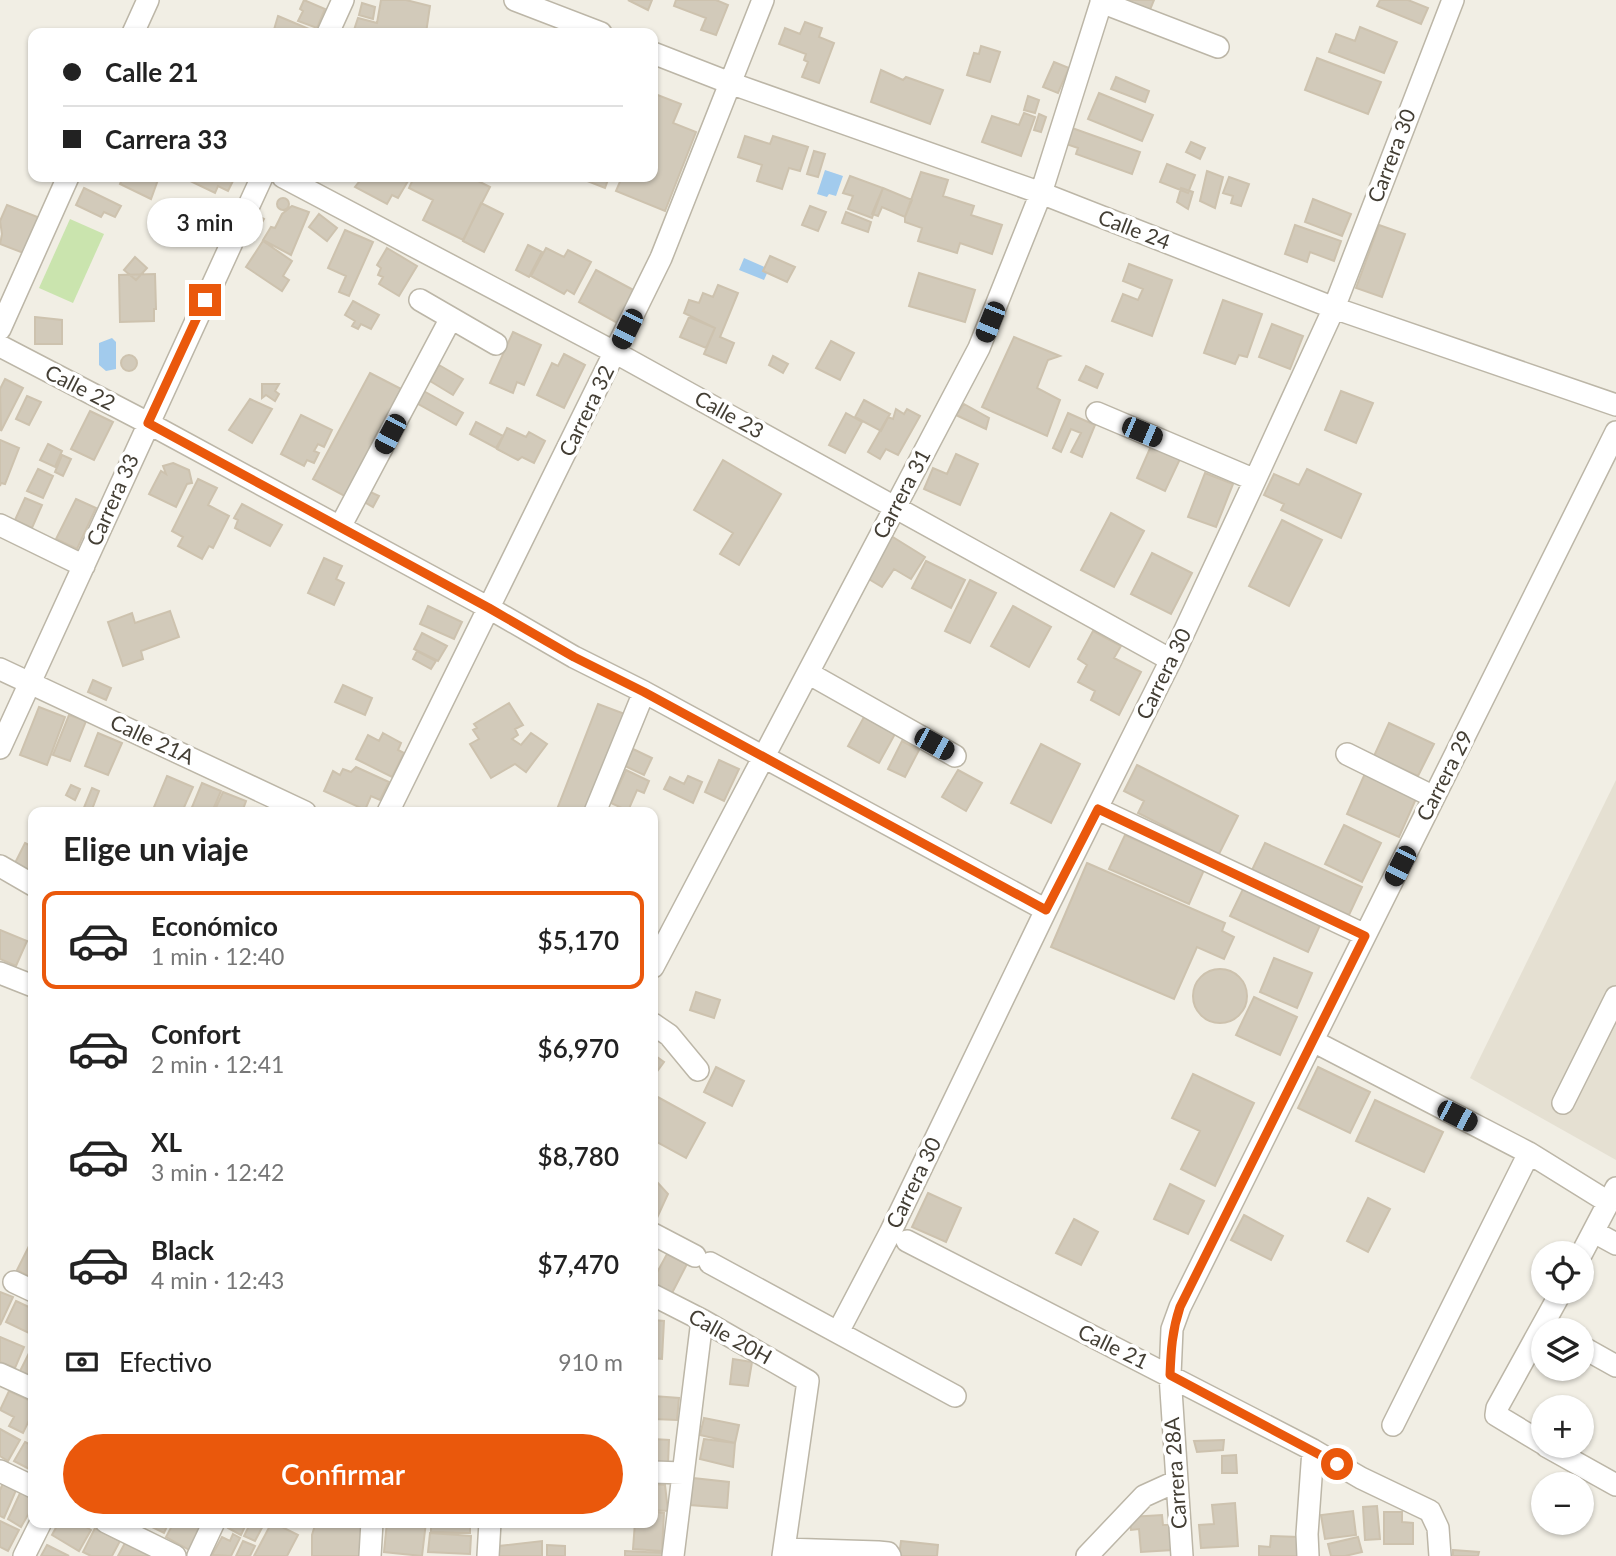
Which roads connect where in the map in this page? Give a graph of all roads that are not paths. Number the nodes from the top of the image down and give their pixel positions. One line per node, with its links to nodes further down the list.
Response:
1 (148, 0): 7 (street)
2 (344, 0): 8 (street)
3 (515, 0): 9 (street)
4 (764, 0): 12 (street, Carrera 32)
5 (1452, 0): 18 (street, Carrera 30)
6 (1101, 1): 10 (street); 16 (street, Carrera 31)
7 (135, 28)
8 (330, 28)
9 (588, 28)
10 (1219, 47)
11 (658, 55): 12 (street, Calle 24)
12 (730, 83): 16 (street, Calle 24); 23 (street, Carrera 32)
13 (66, 182): 20 (street)
14 (260, 182): 26 (street, Carrera 33)
15 (292, 182): 23 (street, Calle 23)
16 (1041, 193): 18 (street, Calle 24); 29 (street, Carrera 31)
17 (420, 300): 19 (street)
18 (1334, 308): 24 (street, Calle 24); 28 (street, Carrera 30)
19 (451, 318): 21 (street); 31 (street)
20 (0, 329)
21 (496, 344)
22 (0, 346): 26 (street, Calle 22)
23 (615, 353): 29 (street, Calle 23); 33 (street, Carrera 32)
24 (1616, 405)
25 (1097, 413): 28 (street)
26 (148, 423): 31 (street, Calle 22); 32 (street, Carrera 33)
27 (1616, 432): 43 (street, Carrera 29)
28 (1255, 480): 34 (street, Carrera 30)
29 (895, 508): 34 (street, Calle 23); 36 (street, Carrera 31)
30 (0, 525): 32 (street)
31 (340, 527): 33 (street, Calle 22)
32 (83, 566): 37 (street, Carrera 33)
33 (489, 608): 38 (street, Calle 22); 45 (street, Carrera 32)
34 (1171, 660): 47 (street, Carrera 30)
35 (0, 669): 37 (street, Calle 21A)
36 (808, 673): 41 (street); 42 (street, Carrera 31)
37 (30, 682): 39 (street, Carrera 33); 44 (street, Calle 21A)
38 (644, 692): 42 (street, Calle 22); 46 (street)
39 (0, 748)
40 (1347, 754): 43 (street)
41 (955, 755)
42 (763, 758): 50 (street, Calle 22); 52 (street, Carrera 31)
43 (1434, 796): 51 (street, Carrera 29)
44 (293, 807)
45 (390, 807)
46 (597, 807)
47 (1098, 809): 50 (street, Carrera 30); 51 (street)
48 (0, 866): 49 (street)
49 (28, 882)
50 (1046, 910): 70 (street, Carrera 30)
51 (1365, 936): 57 (street, Carrera 29)
52 (658, 958)
53 (0, 973): 54 (street)
54 (28, 984)
55 (1616, 997): 59 (street)
56 (658, 1027): 58 (street)
57 (1313, 1041): 60 (street); 68 (street, Carrera 29)
58 (698, 1070)
59 (1563, 1102)
60 (1529, 1153): 61 (street); 78 (street)
61 (1612, 1195): 62 (street)
62 (1594, 1232): 65 (street); 66 (street)
63 (658, 1237): 70 (street)
64 (907, 1241): 75 (street, Calle 21)
65 (1589, 1241)
66 (1616, 1244)
67 (658, 1298): 69 (street, Calle 20H)
68 (1180, 1307): 75 (street, Carrera 28A)
69 (702, 1320): 84 (street); 93 (street, Calle 20H)
70 (838, 1332): 77 (street)
71 (1531, 1354): 79 (street)
72 (1594, 1354): 73 (street)
73 (1616, 1366)
74 (0, 1374): 76 (street)
75 (1170, 1375): 80 (street, Calle 21); 85 (street, Carrera 28A)
76 (28, 1388)
77 (955, 1396)
78 (1392, 1425)
79 (1531, 1436)
80 (1313, 1450): 103 (street); 104 (street, Calle 21)
81 (1568, 1458): 87 (street)
82 (0, 1471): 86 (street)
83 (658, 1472): 84 (street)
84 (683, 1473): 99 (street)
85 (1177, 1481): 101 (street); 102 (street, Carrera 28A)
86 (28, 1485)
87 (1616, 1485)
88 (38, 1528): 94 (street)
89 (118, 1528): 95 (street)
90 (211, 1528): 96 (street)
91 (372, 1528): 97 (street)
92 (490, 1528): 98 (street)
93 (784, 1552): 100 (street)
94 (24, 1556)
95 (175, 1556)
96 (198, 1556)
97 (370, 1556)
98 (488, 1556)
99 (673, 1556)
100 (890, 1556)
101 (1087, 1556)
102 (1182, 1556)
103 (1308, 1556)
104 (1440, 1556)

